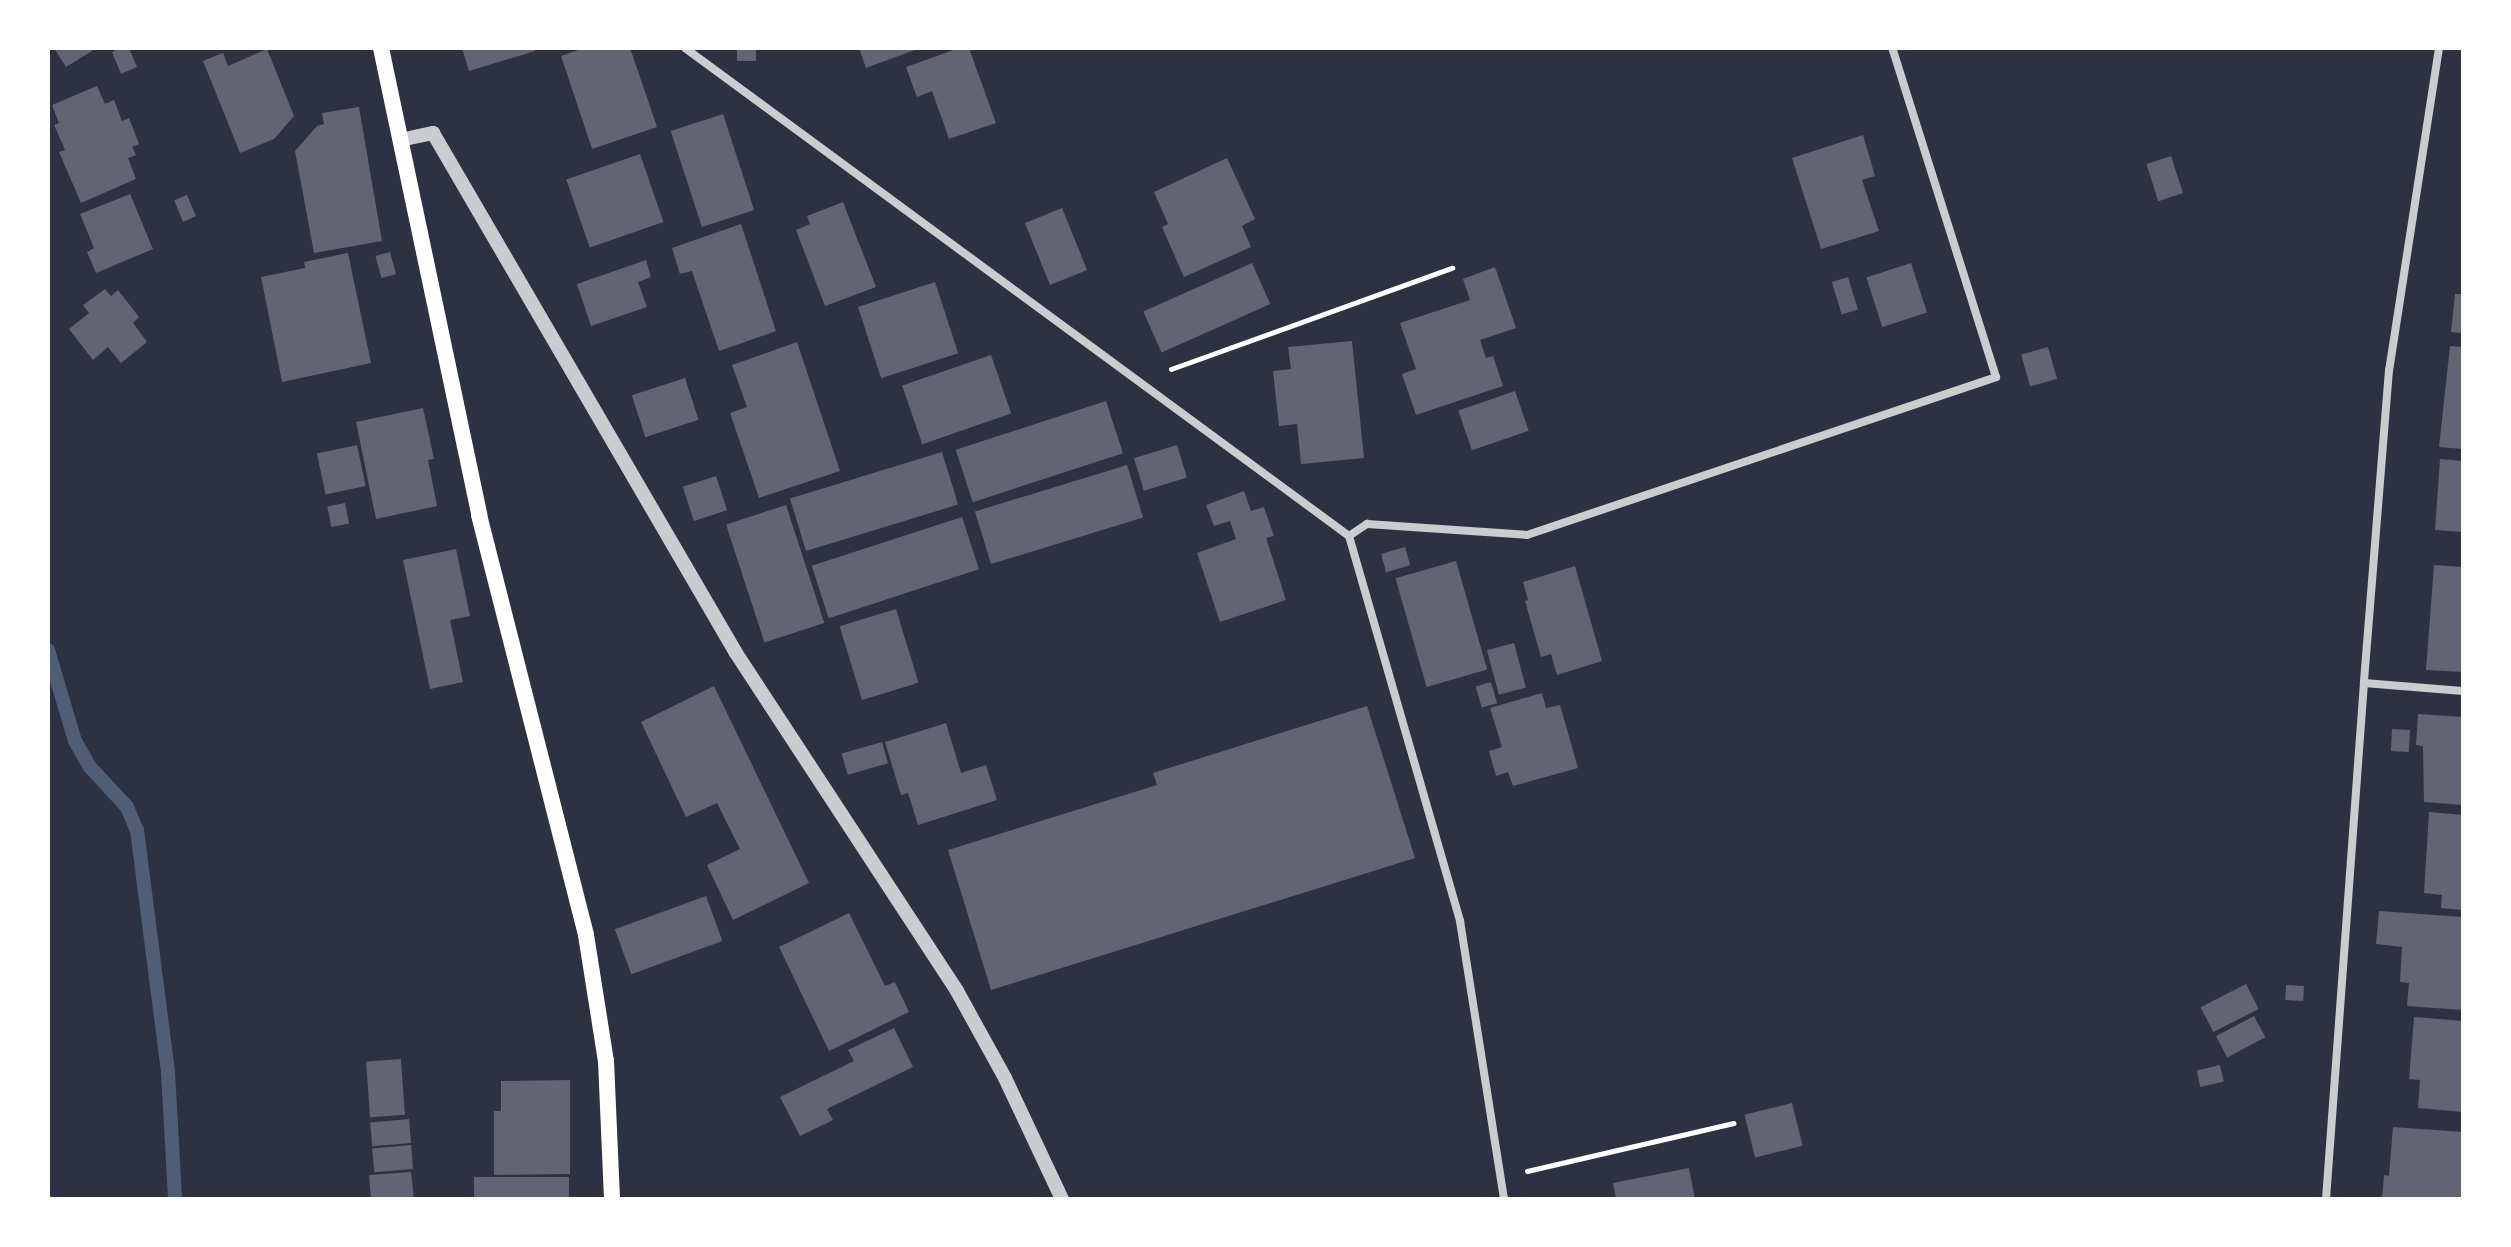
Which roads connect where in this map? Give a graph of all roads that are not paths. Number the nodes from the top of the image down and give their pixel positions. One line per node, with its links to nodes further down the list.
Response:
1 (381, 48): 5 (main road)
2 (685, 48): 6 (street)
3 (1892, 48): 6 (street)
4 (2439, 48): 7 (street)
5 (400, 140): 9 (main road); 10 (street)
6 (1349, 536): 11 (street)
7 (2364, 683): 8 (street); 12 (street)
8 (2463, 691)
9 (612, 1199)
10 (1062, 1199)
11 (1504, 1199)
12 (2326, 1199)

